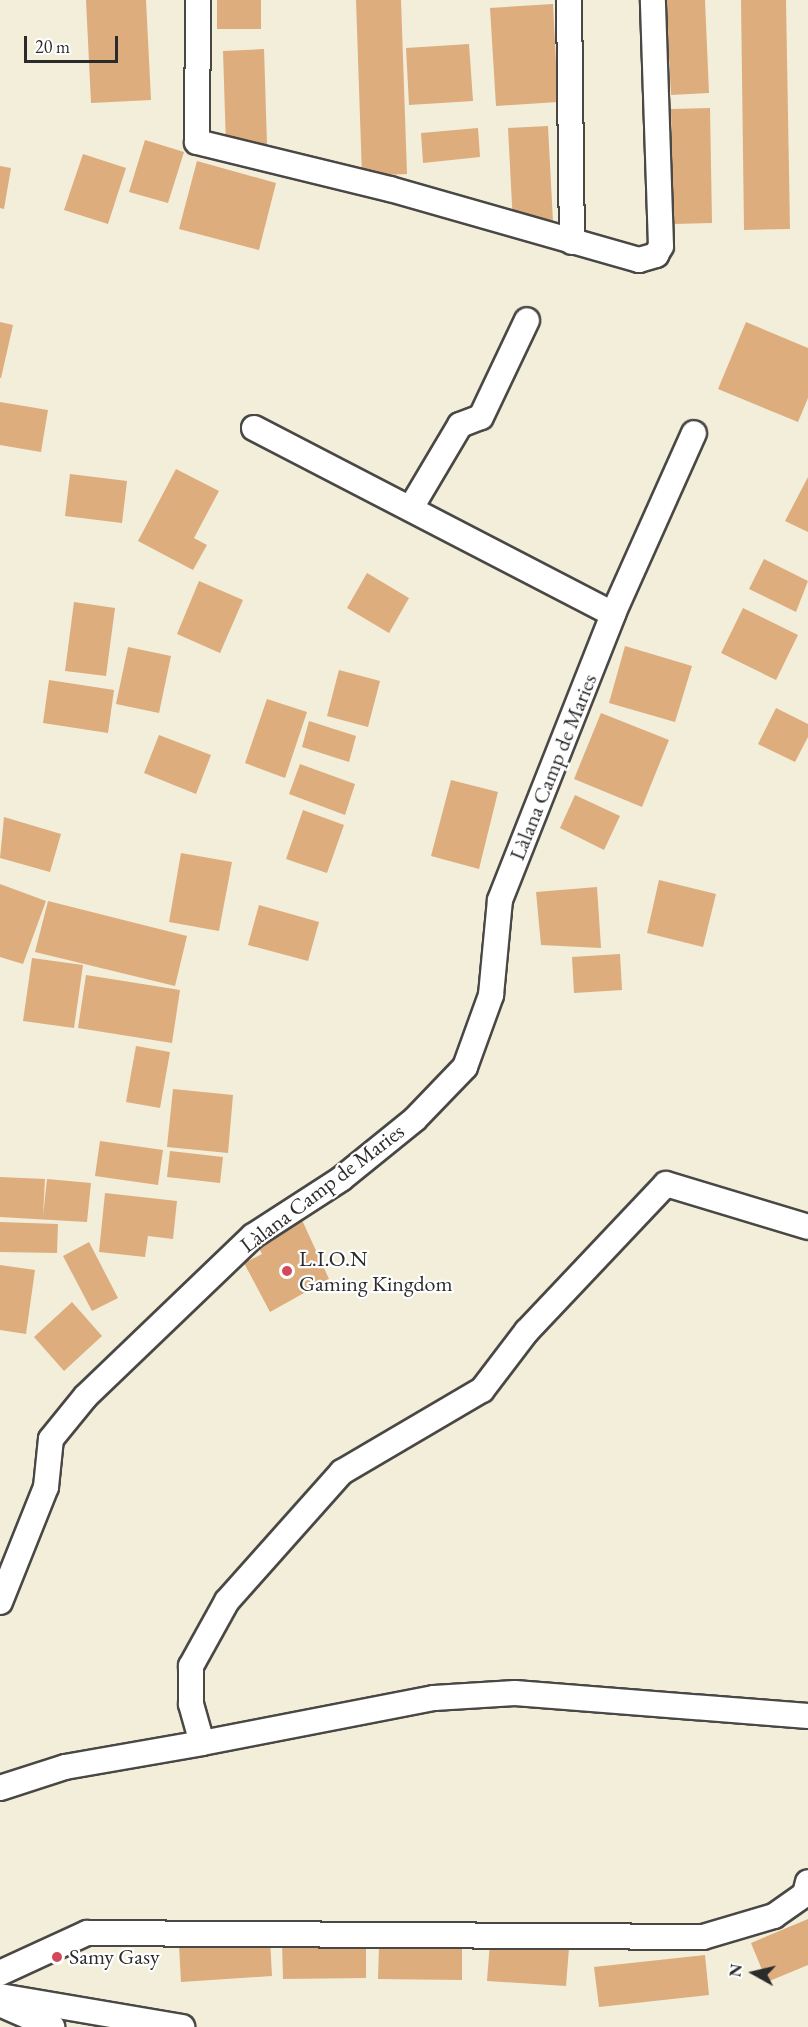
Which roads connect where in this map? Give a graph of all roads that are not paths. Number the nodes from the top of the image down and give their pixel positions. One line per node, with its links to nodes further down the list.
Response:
1 (198, 0): 4 (street)
2 (568, 0): 4 (street)
3 (653, 0): 4 (street)
4 (572, 242)
5 (527, 320): 8 (street)
6 (254, 428): 8 (street)
7 (694, 433): 9 (street, Làlana Camp de Maries)
8 (412, 506): 9 (street)
9 (613, 614): 11 (street, Làlana Camp de Maries)
10 (808, 1227): 13 (street)
11 (0, 1602)
12 (808, 1716): 13 (street)
13 (202, 1743): 14 (street)
14 (0, 1788)
15 (808, 1882): 16 (street)
16 (0, 1973)
17 (0, 1996): 20 (street)
18 (0, 2004): 19 (street)
19 (52, 2027)
20 (182, 2027)

